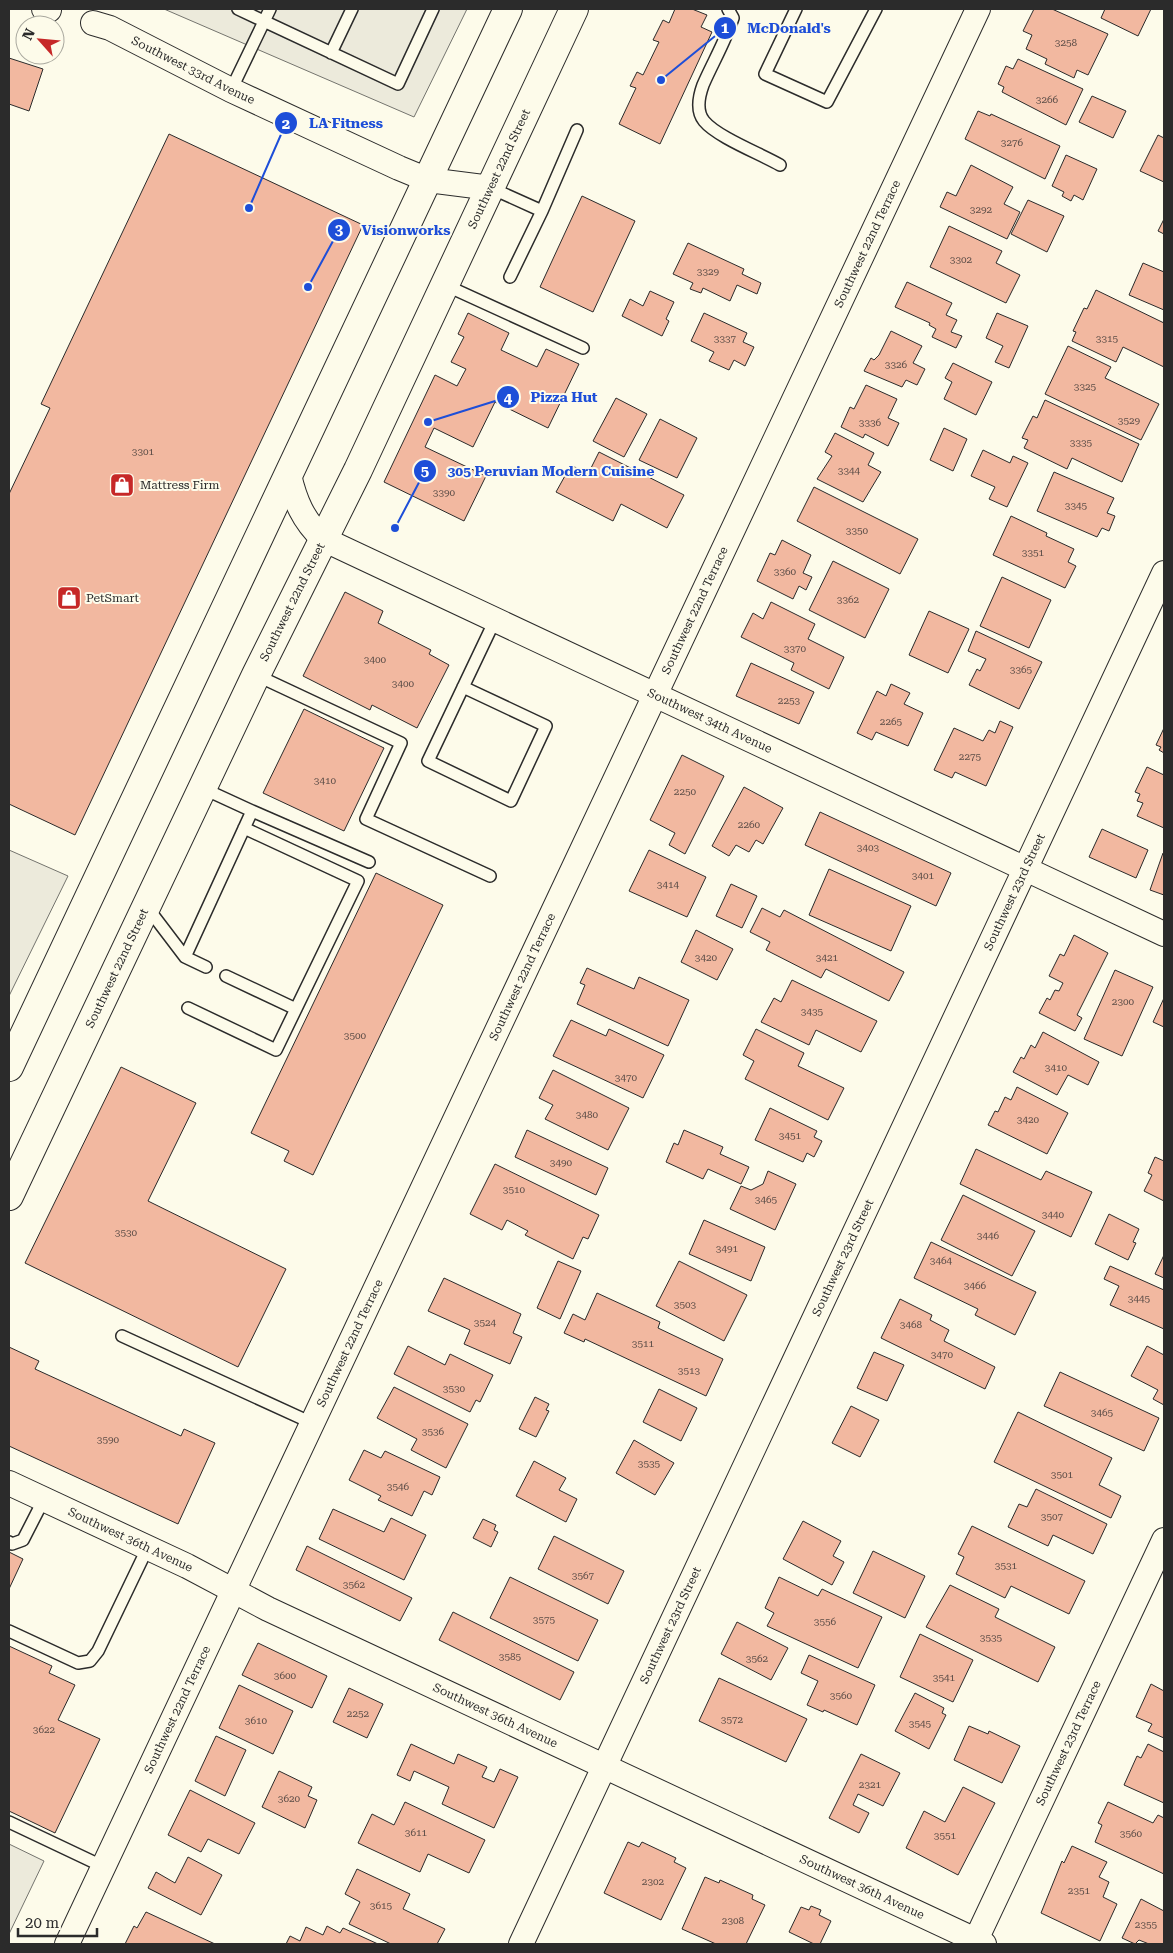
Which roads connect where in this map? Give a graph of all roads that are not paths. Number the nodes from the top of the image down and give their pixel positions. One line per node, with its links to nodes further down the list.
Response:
1 (238, 9): 12 (lane)
2 (270, 9): 12 (lane)
3 (352, 9): 13 (lane)
4 (432, 9): 13 (lane)
5 (508, 9): 17 (main road)
6 (574, 9): 18 (main road, Southwest 22nd Street)
7 (728, 9): 16 (lane)
8 (796, 9): 10 (lane)
9 (978, 9): 29 (street, Southwest 22nd Terrace)
10 (873, 10)
11 (95, 16): 14 (street, Southwest 33rd Avenue)
12 (264, 21): 13 (lane); 14 (lane)
13 (332, 53)
14 (231, 90): 17 (street, Southwest 33rd Avenue)
15 (577, 130): 19 (lane)
16 (780, 165)
17 (428, 180): 18 (street, Southwest 33rd Avenue); 23 (main road)
18 (491, 188): 19 (lane); 21 (main road, Southwest 22nd Street)
19 (542, 211): 20 (lane)
20 (510, 277)
21 (445, 284): 22 (lane); 24 (main road, Southwest 22nd Street)
22 (583, 348)
23 (289, 475): 24 (street, Southwest 34th Avenue); 43 (main road)
24 (323, 538): 26 (street, Southwest 34th Avenue); 27 (main road, Southwest 22nd Street)
25 (1164, 573): 34 (street, Southwest 23rd Street)
26 (495, 620): 28 (lane); 29 (street, Southwest 34th Avenue)
27 (256, 675): 30 (main road, Southwest 22nd Street); 35 (lane)
28 (463, 687): 28 (lane)
29 (654, 694): 34 (street, Southwest 34th Avenue); 46 (street, Southwest 22nd Terrace)
30 (202, 788): 31 (lane); 36 (main road, Southwest 22nd Street)
31 (252, 811): 32 (lane); 33 (lane)
32 (244, 828): 38 (lane); 42 (lane)
33 (369, 862)
34 (1025, 868): 37 (street, Southwest 34th Avenue); 54 (street, Southwest 23rd Street)
35 (490, 876)
36 (146, 906): 38 (lane); 44 (main road, Southwest 22nd Street)
37 (1164, 934)
38 (185, 957): 39 (lane)
39 (206, 967)
40 (226, 976): 42 (lane)
41 (188, 1008): 42 (lane)
42 (296, 1009)
43 (9, 1068)
44 (9, 1196)
45 (122, 1336): 46 (lane)
46 (312, 1423): 52 (street, Southwest 22nd Terrace)
47 (9, 1483): 48 (street, Southwest 36th Avenue)
48 (44, 1499): 50 (lane); 51 (street, Southwest 36th Avenue)
49 (1164, 1540): 57 (street, Southwest 23rd Terrace)
50 (9, 1542)
51 (148, 1547): 52 (street, Southwest 36th Avenue); 53 (lane)
52 (234, 1592): 54 (street, Southwest 36th Avenue); 56 (street, Southwest 22nd Terrace)
53 (9, 1631)
54 (605, 1767): 57 (street, Southwest 36th Avenue); 59 (street, Southwest 23rd Street)
55 (9, 1822): 56 (lane)
56 (104, 1866): 58 (street, Southwest 22nd Terrace)
57 (978, 1943)
58 (67, 1944)
59 (521, 1944)

